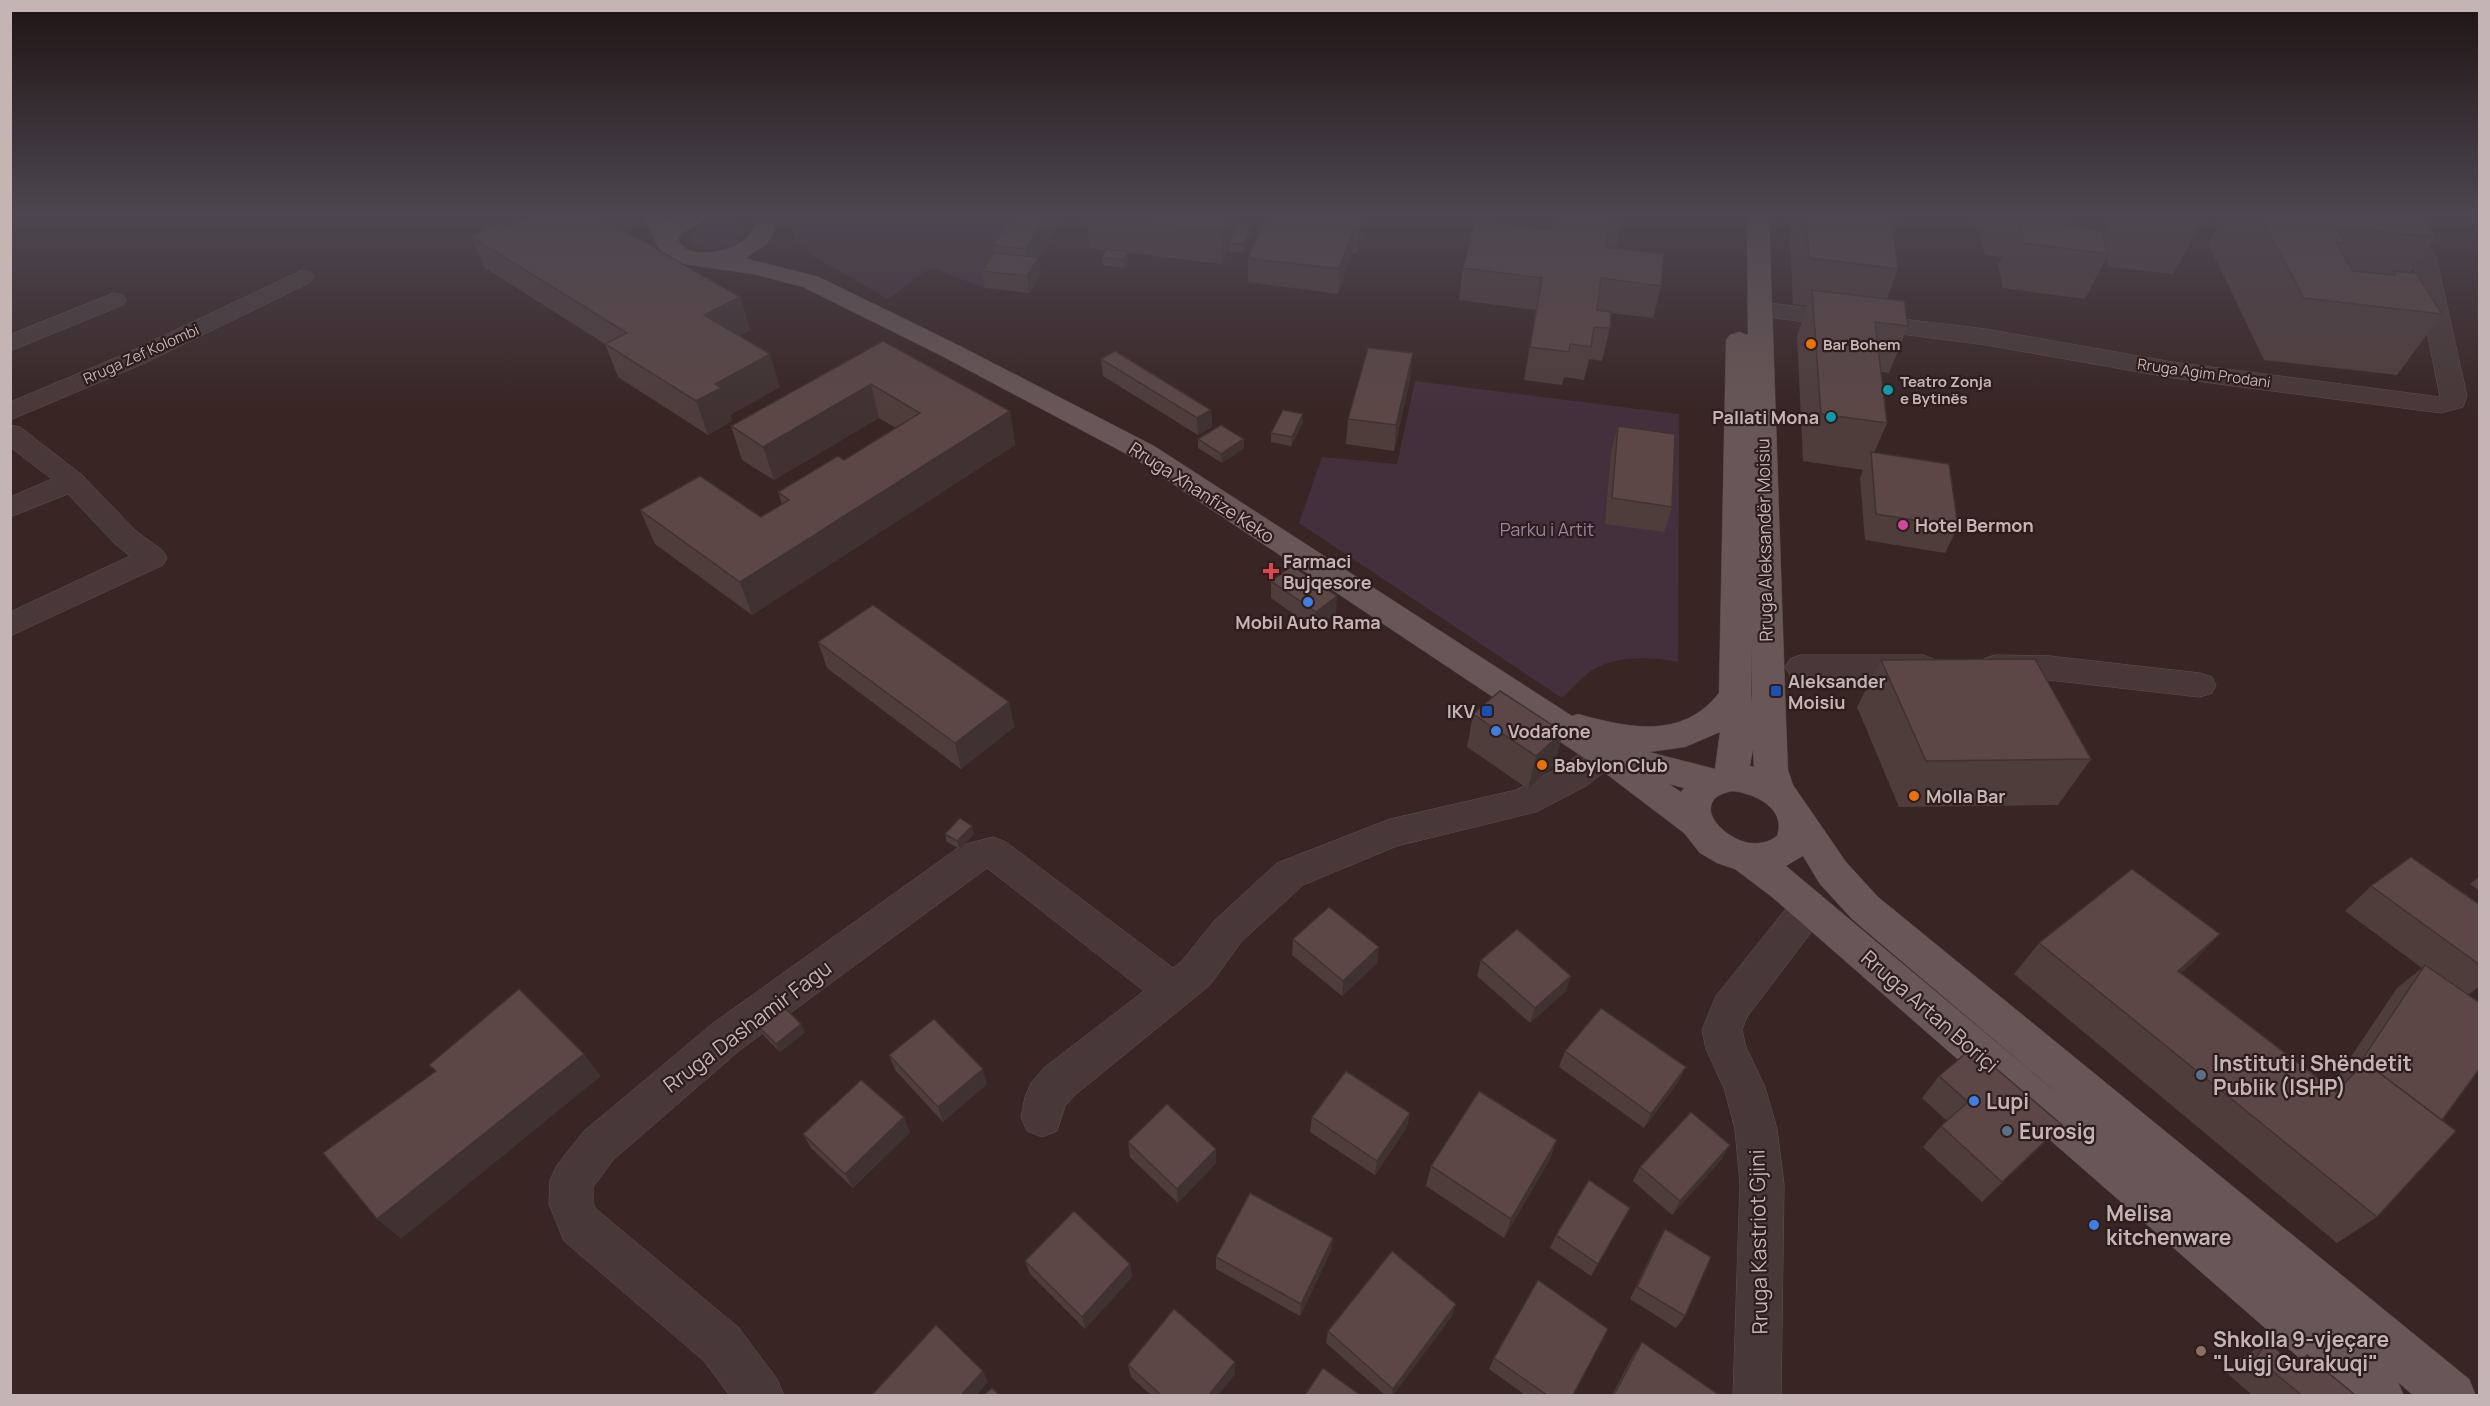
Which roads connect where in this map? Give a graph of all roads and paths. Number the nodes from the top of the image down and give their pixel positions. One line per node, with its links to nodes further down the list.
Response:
1 (296, 281): 10 (street, Rruga Zef Kolombi)
2 (806, 281): 6 (main road, Rruga Xhanfize Keko)
3 (1745, 281): 17 (main road)
4 (1756, 281): 8 (main road, Rruga Aleksandër Moisiu)
5 (2429, 281): 8 (street, Rruga Agim Prodani)
6 (811, 282): 18 (main road, Rruga Xhanfize Keko)
7 (114, 300): 9 (street)
8 (1760, 309): 21 (main road, Rruga Aleksandër Moisiu)
9 (10, 344)
10 (10, 412)
11 (10, 433): 12 (street)
12 (72, 481): 13 (street); 14 (street)
13 (10, 508)
14 (10, 625)
15 (1801, 667): 16 (street)
16 (2200, 685)
17 (1735, 695): 18 (main road); 20 (main road)
18 (1551, 719): 19 (main road, Rruga Xhanfize Keko)
19 (1604, 754): 20 (main road); 22 (main road, Rruga Xhanfize Keko); 25 (street)
20 (1721, 779): 21 (main road); 22 (main road)
21 (1787, 804): 23 (main road); 30 (main road, Rruga Artan Boriçi)
22 (1695, 822): 23 (main road)
23 (1747, 858): 24 (main road, Rruga Artan Boriçi)
24 (1809, 907): 28 (street, Rruga Kastriot Gjini); 29 (main road, Rruga Artan Boriçi)
25 (1173, 991): 26 (street); 27 (street, Rruga Dashamir Fagu)
26 (1042, 1117)
27 (760, 1395)
28 (1757, 1395)
29 (2380, 1395)
30 (2452, 1395)

